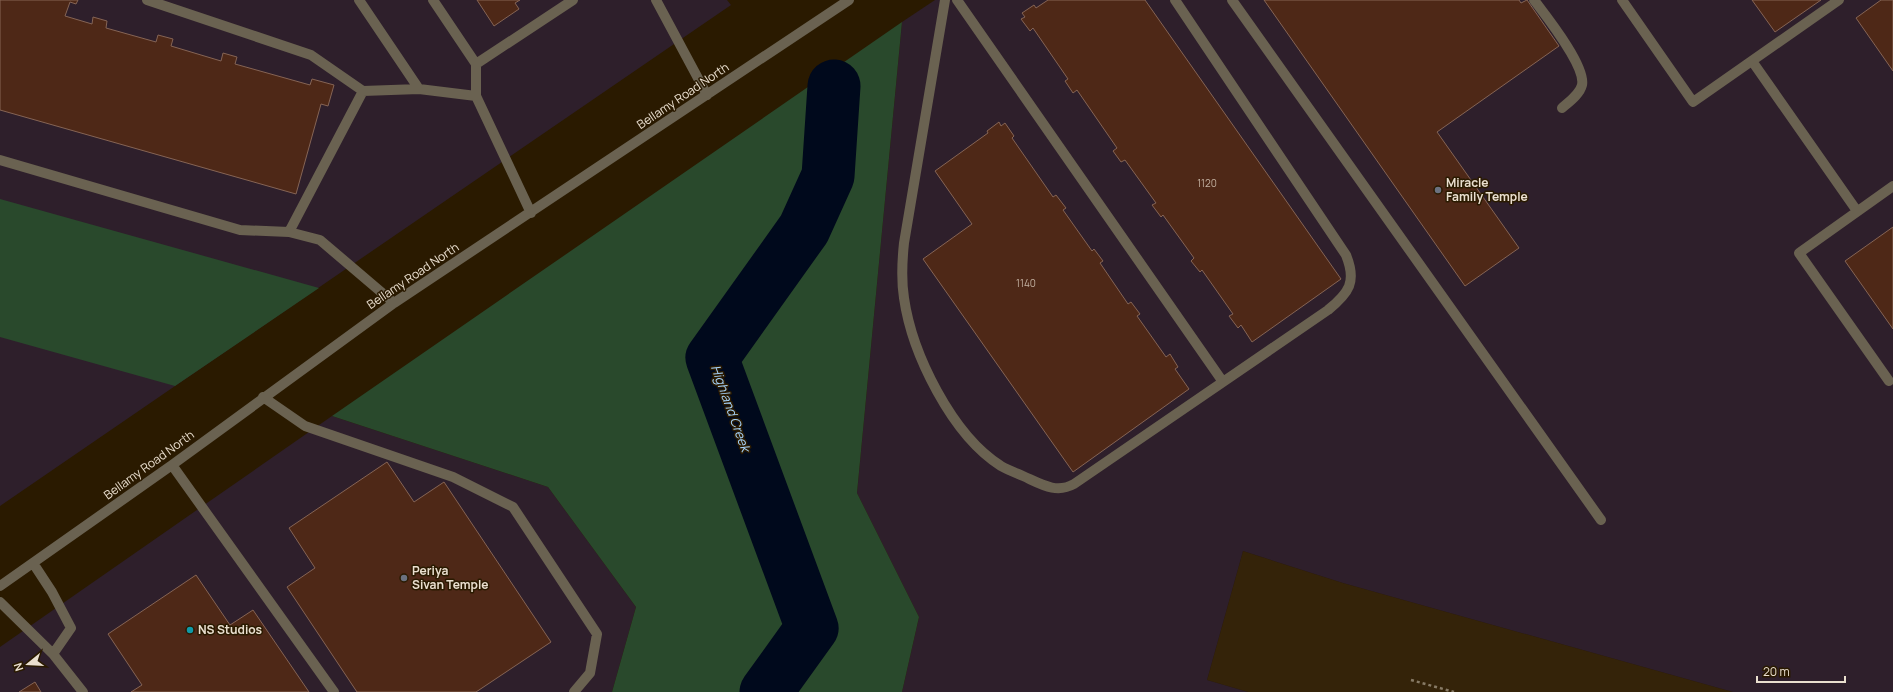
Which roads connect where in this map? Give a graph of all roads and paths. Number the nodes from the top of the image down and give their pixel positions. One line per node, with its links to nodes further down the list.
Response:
1 (147, 0): 17 (street)
2 (359, 0): 16 (street)
3 (433, 0): 15 (street)
4 (573, 0): 15 (street)
5 (656, 0): 18 (street)
6 (849, 0): 18 (street, Bellamy Road North)
7 (946, 0): 28 (street)
8 (957, 0): 28 (street)
9 (1175, 0): 28 (street)
10 (1232, 0): 31 (street)
11 (1534, 0): 20 (street)
12 (1622, 0): 14 (street)
13 (1839, 0): 14 (street)
14 (1752, 61): 23 (street)
15 (476, 64): 19 (street)
16 (419, 89): 17 (street); 19 (street)
17 (363, 91): 25 (street)
18 (707, 95): 24 (street, Bellamy Road North)
19 (476, 96): 24 (street)
20 (1562, 108)
21 (0, 160): 25 (street)
22 (1893, 186): 23 (street)
23 (1857, 211): 27 (street)
24 (531, 213): 26 (street, Bellamy Road North)
25 (289, 232): 26 (street)
26 (394, 303): 29 (street, Bellamy Road North)
27 (1888, 381)
28 (1223, 382)
29 (263, 397): 30 (street, Bellamy Road North); 39 (street)
30 (172, 465): 32 (street, Bellamy Road North); 38 (street)
31 (1601, 520)
32 (33, 563): 33 (street, Bellamy Road North); 35 (street)
33 (0, 586)
34 (0, 602): 35 (street)
35 (53, 654): 37 (street)
36 (1411, 680): 40 (path)
37 (84, 692)
38 (334, 692)
39 (574, 692)
40 (1454, 692)

